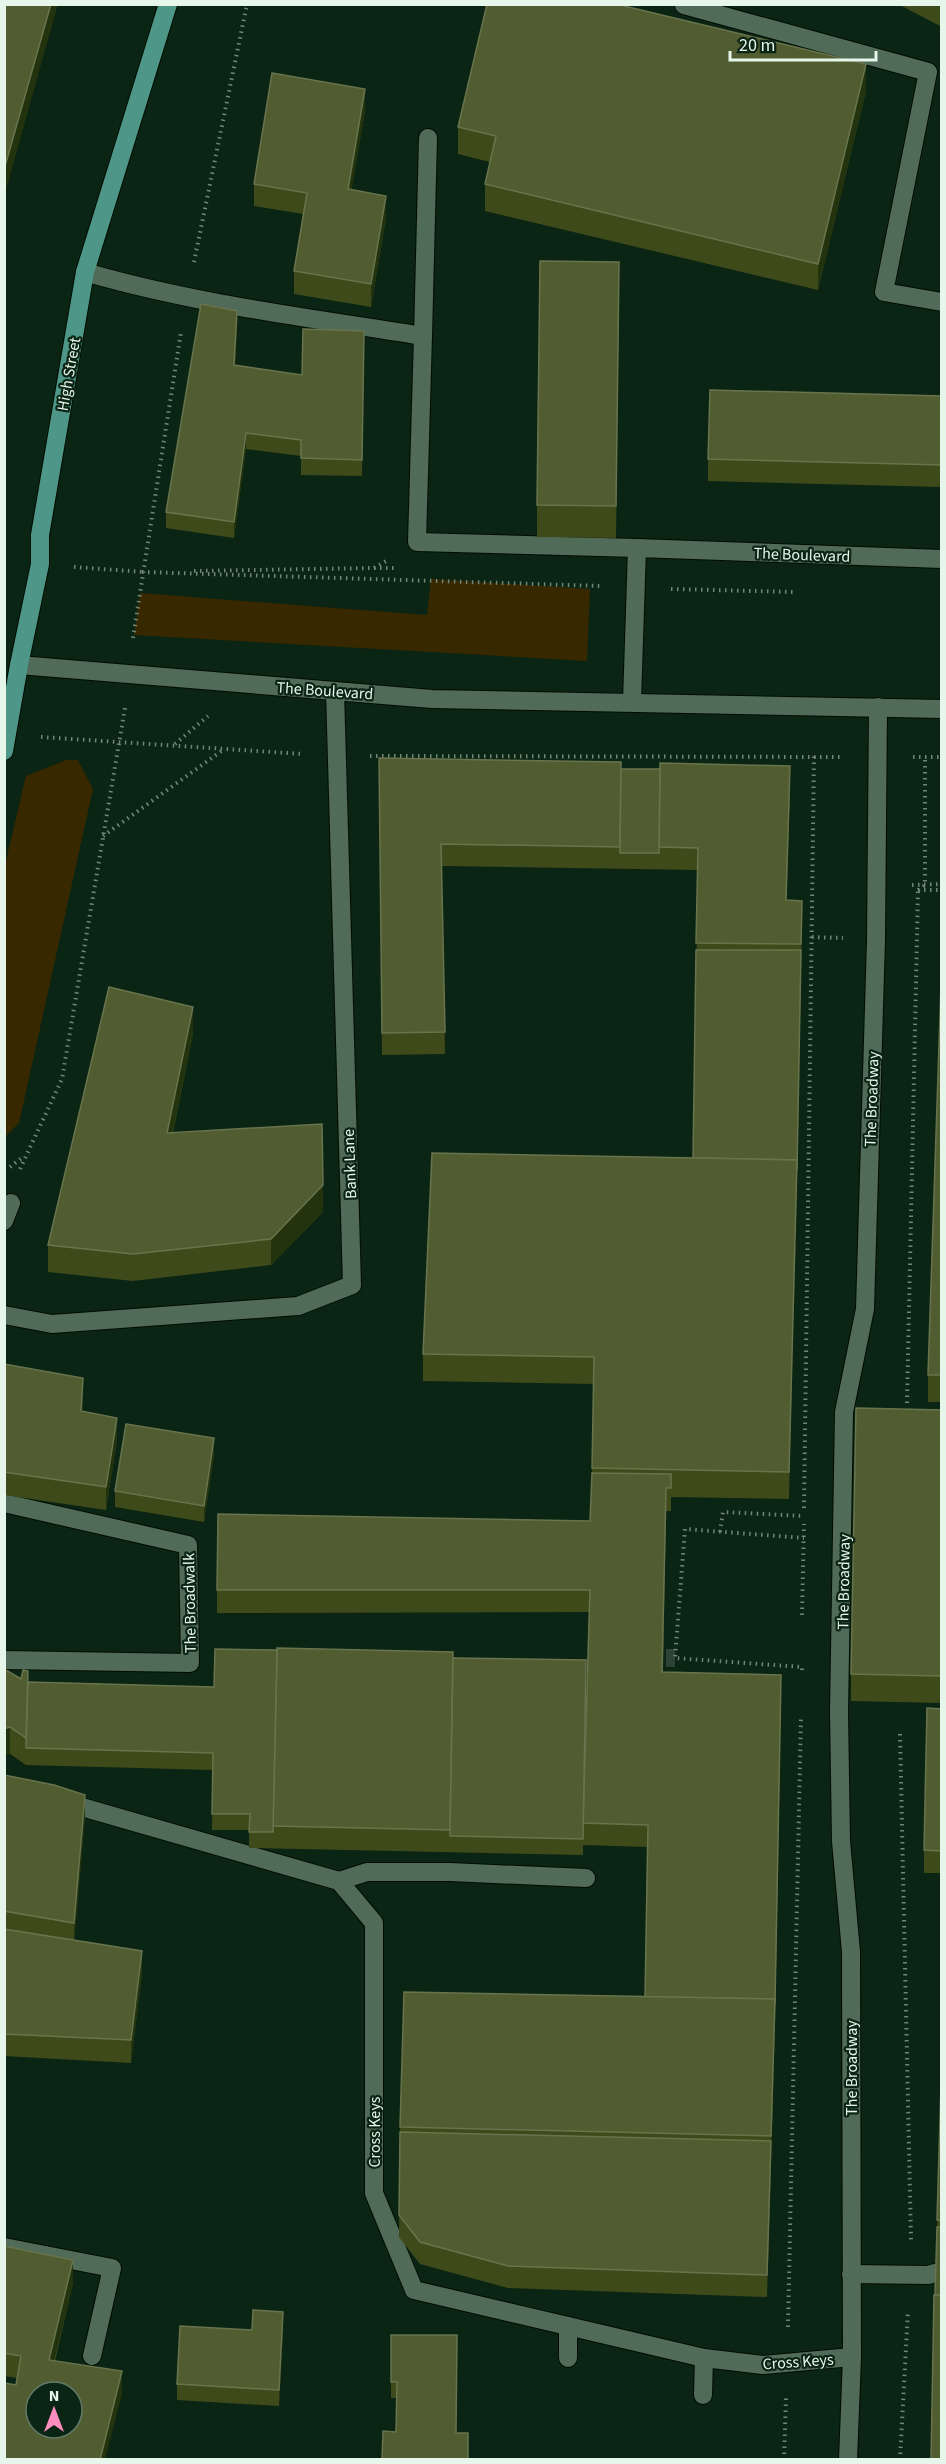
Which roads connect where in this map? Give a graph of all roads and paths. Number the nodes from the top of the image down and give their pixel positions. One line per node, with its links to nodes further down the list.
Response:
1 (168, 4): 4 (main road, High Street)
2 (684, 5): 5 (street)
3 (428, 138): 6 (street)
4 (85, 272): 6 (street); 10 (main road, High Street)
5 (942, 302)
6 (423, 336): 7 (street)
7 (417, 542): 8 (street, The Boulevard); 11 (path)
8 (637, 548): 9 (street, The Boulevard); 12 (street)
9 (942, 559)
10 (40, 564): 11 (path); 14 (main road, High Street)
11 (142, 572): 12 (path); 15 (path)
12 (634, 588): 13 (path); 17 (street)
13 (800, 592)
14 (19, 665): 15 (street, The Boulevard); 21 (main road, High Street)
15 (129, 675): 16 (street, The Boulevard)
16 (335, 691): 17 (street, The Boulevard); 23 (street, Bank Lane)
17 (632, 702): 18 (street, The Boulevard)
18 (878, 707): 19 (street, The Boulevard); 49 (street, The Broadway)
19 (942, 709)
20 (120, 740): 21 (path); 22 (path); 25 (path)
21 (7, 743)
22 (224, 749): 23 (path); 25 (path)
23 (337, 756): 31 (street, Bank Lane); 34 (path)
24 (942, 757): 26 (path)
25 (103, 836): 28 (path)
26 (918, 890): 27 (path); 32 (path)
27 (942, 890)
28 (4, 1171)
29 (11, 1203): 30 (street)
30 (4, 1221)
31 (4, 1315)
32 (907, 1403)
33 (4, 1503): 39 (street, The Broadwalk)
34 (804, 1516): 35 (path); 36 (path)
35 (720, 1532): 36 (path); 40 (path)
36 (804, 1538): 37 (path)
37 (802, 1620)
38 (802, 1656): 40 (path)
39 (4, 1660)
40 (802, 1667): 41 (path)
41 (801, 1678)
42 (801, 1711): 56 (path)
43 (900, 1734): 50 (path)
44 (39, 1794): 46 (street)
45 (586, 1878): 46 (street)
46 (339, 1881): 51 (street, Cross Keys)
47 (4, 2247): 52 (street)
48 (935, 2273): 50 (street)
49 (851, 2274): 50 (street); 53 (street, The Broadway)
50 (912, 2275): 60 (path)
51 (568, 2326): 54 (street); 55 (street, Cross Keys)
52 (92, 2356)
53 (852, 2357): 56 (street, Cross Keys); 59 (street, The Broadway)
54 (568, 2358)
55 (704, 2358): 56 (street, Cross Keys); 57 (street)
56 (787, 2363): 58 (path)
57 (703, 2395)
58 (784, 2460)
59 (848, 2460)
60 (900, 2460)

